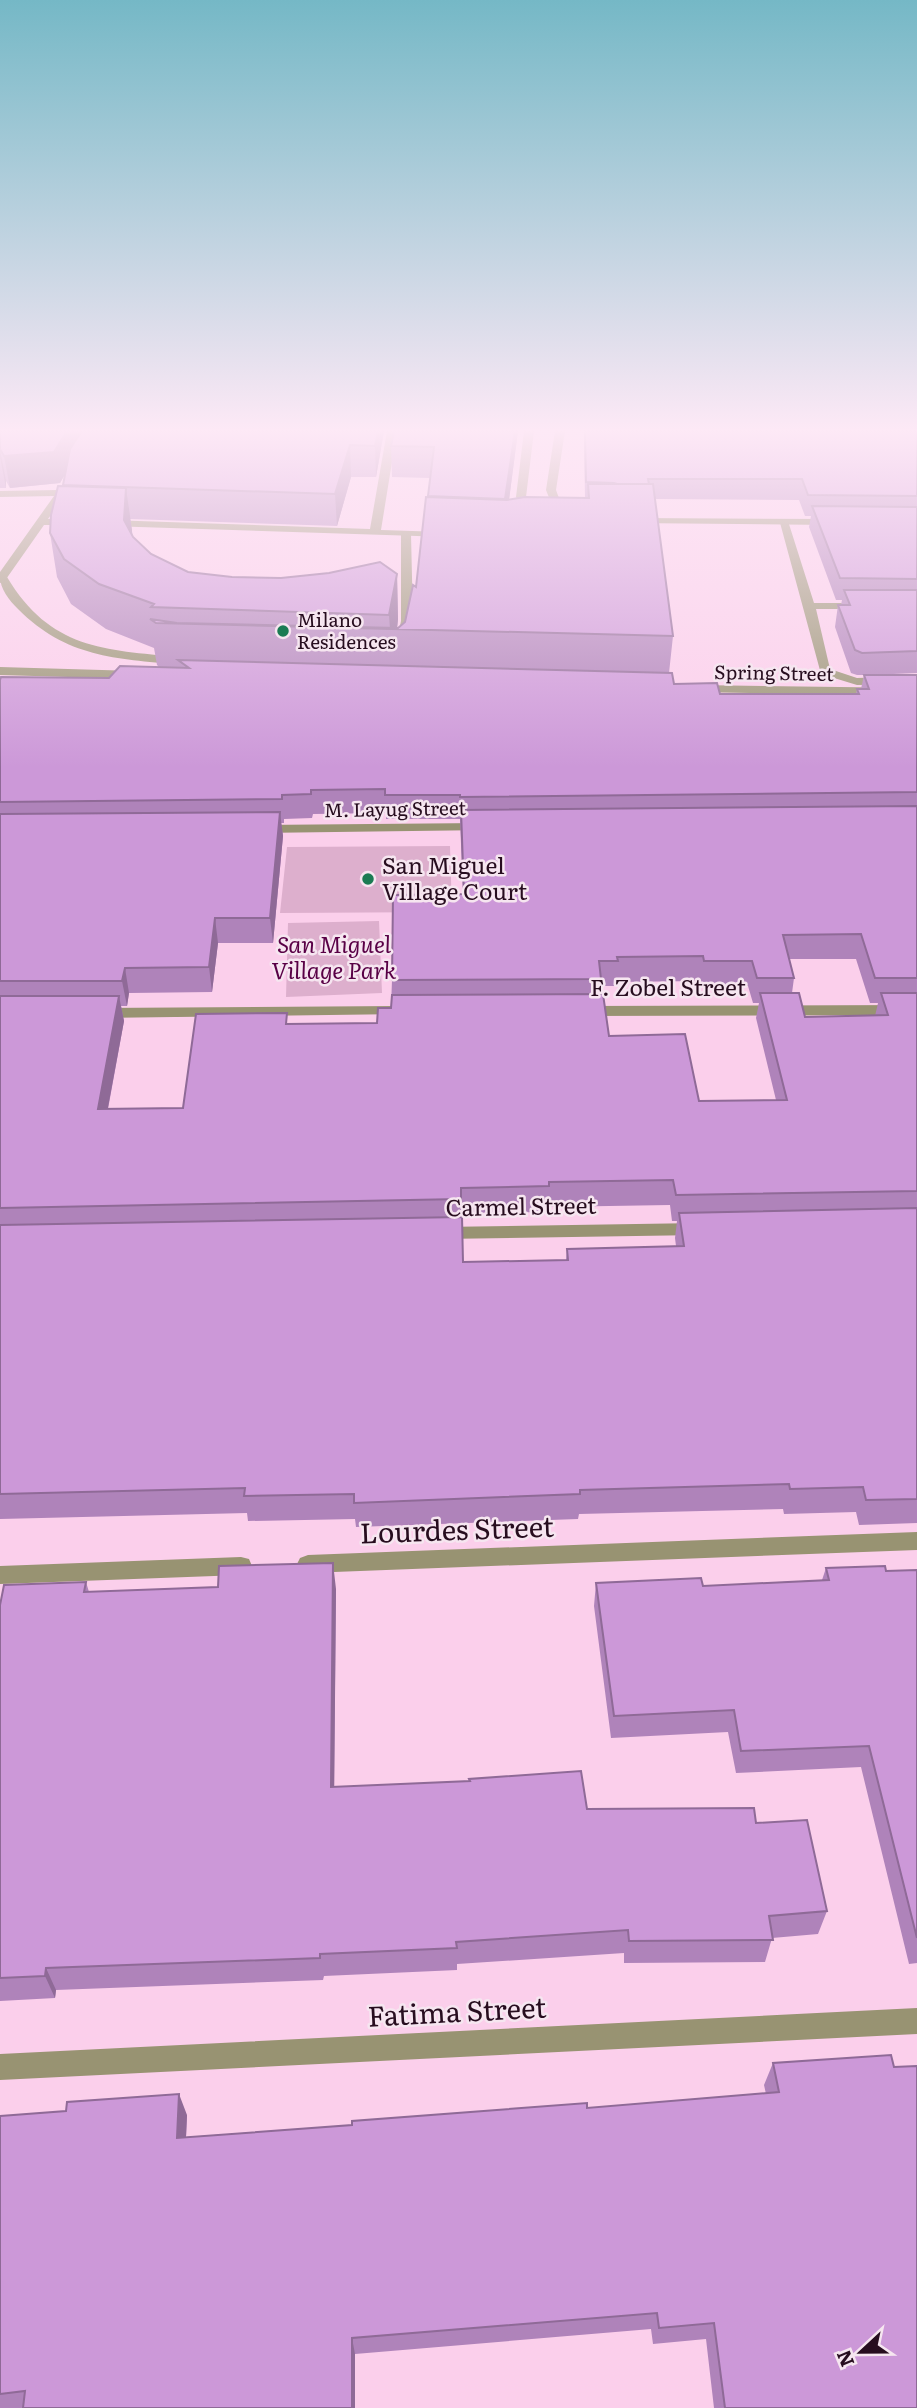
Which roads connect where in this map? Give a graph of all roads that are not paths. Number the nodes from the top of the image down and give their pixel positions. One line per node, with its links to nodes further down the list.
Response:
1 (27, 543): 4 (street)
2 (406, 543): 7 (street)
3 (790, 543): 6 (street)
4 (1, 580): 8 (street)
5 (877, 606): 6 (street)
6 (810, 607): 11 (street)
7 (403, 644)
8 (196, 662)
9 (0, 671): 10 (street)
10 (150, 675)
11 (917, 680)
12 (684, 689): 13 (street, Spring Street)
13 (917, 692)
14 (498, 827): 15 (street, M. Layug Street)
15 (247, 829)
16 (917, 1010): 18 (street, F. Zobel Street)
17 (420, 1011): 19 (street)
18 (572, 1011)
19 (80, 1013)
20 (722, 1228): 21 (street, Carmel Street)
21 (417, 1234)
22 (917, 1541): 23 (street, Lourdes Street)
23 (292, 1564)
24 (264, 1565): 25 (street)
25 (0, 1575)
26 (917, 2021): 27 (street, Fatima Street)
27 (0, 2067)

